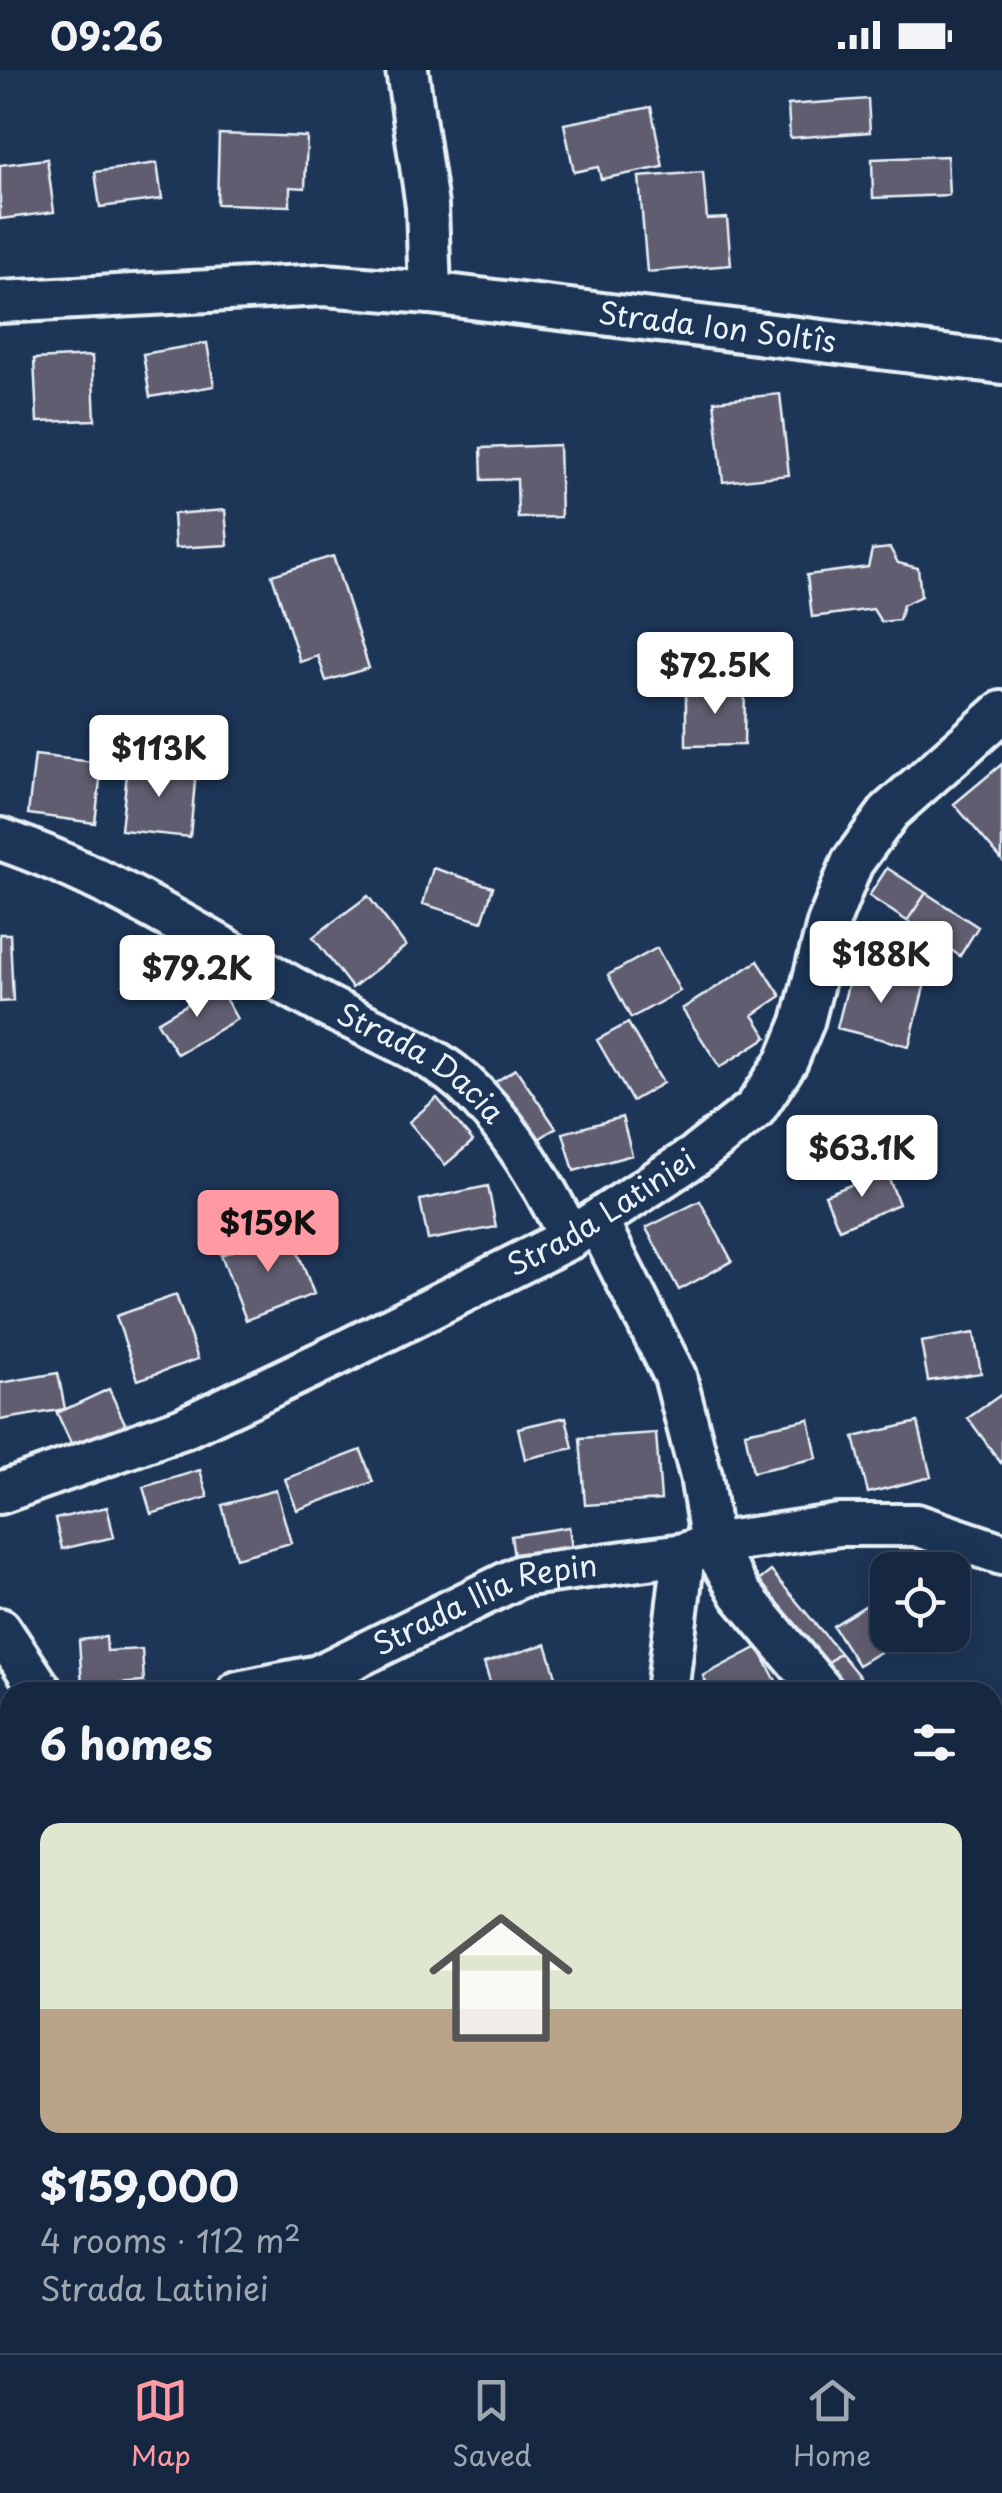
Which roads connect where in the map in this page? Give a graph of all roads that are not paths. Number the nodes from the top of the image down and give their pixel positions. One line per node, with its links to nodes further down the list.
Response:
1 (408, 70): 2 (street)
2 (430, 292): 3 (street, Strada Ion Soltîs); 4 (street, Strada Ion Soltîs)
3 (0, 302)
4 (1002, 363)
5 (1002, 712): 7 (street, Strada Latiniei)
6 (0, 839): 7 (street, Strada Dacia)
7 (584, 1230): 8 (street, Strada Latiniei); 9 (street)
8 (0, 1493)
9 (698, 1549): 10 (street, Strada Ilia Repin); 13 (street, Strada Ilia Repin); 14 (street); 15 (street)
10 (1002, 1554)
11 (0, 1629): 12 (street)
12 (35, 1682)
13 (288, 1682)
14 (669, 1682)
15 (815, 1682)

